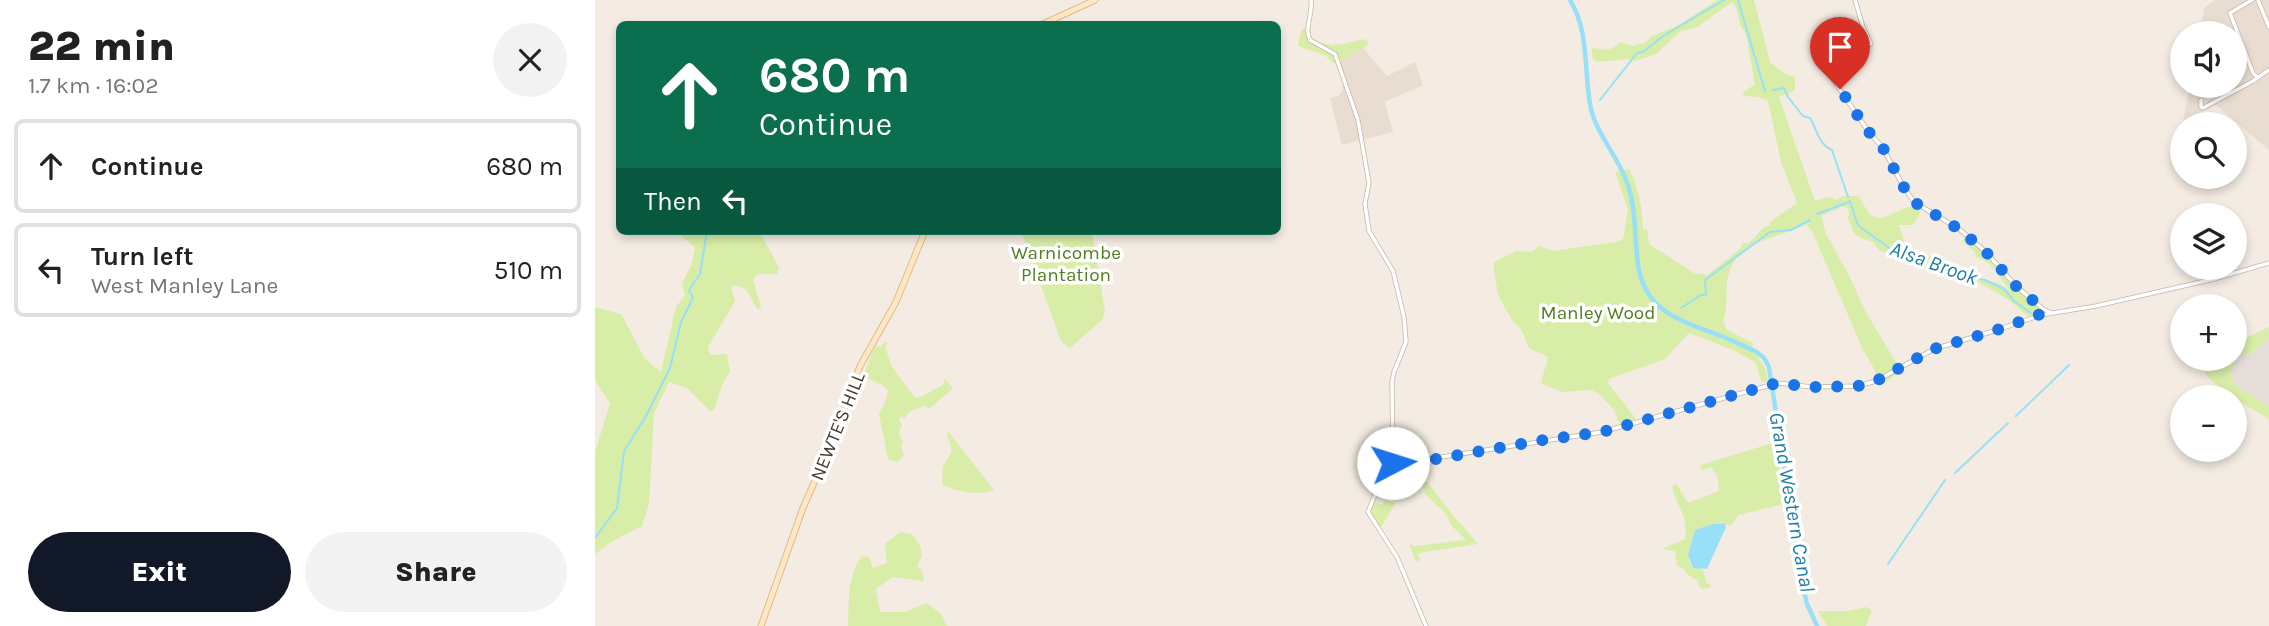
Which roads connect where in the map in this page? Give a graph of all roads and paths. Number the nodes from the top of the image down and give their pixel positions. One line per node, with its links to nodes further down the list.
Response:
1 (1095, 0): 6 (street)
2 (1311, 0): 16 (street)
3 (1855, 0): 13 (street)
4 (2252, 0): 9 (street)
5 (2258, 0): 7 (street)
6 (1050, 21)
7 (2269, 26)
8 (2269, 70): 9 (street)
9 (2257, 76): 10 (street)
10 (2201, 100)
11 (923, 235): 17 (street, NEWTE'S HILL)
12 (2269, 263): 14 (street)
13 (2043, 309): 14 (street); 15 (street)
14 (2052, 313): 15 (street)
15 (2041, 314): 16 (street)
16 (1393, 463): 18 (street)
17 (761, 626)
18 (1426, 626)

